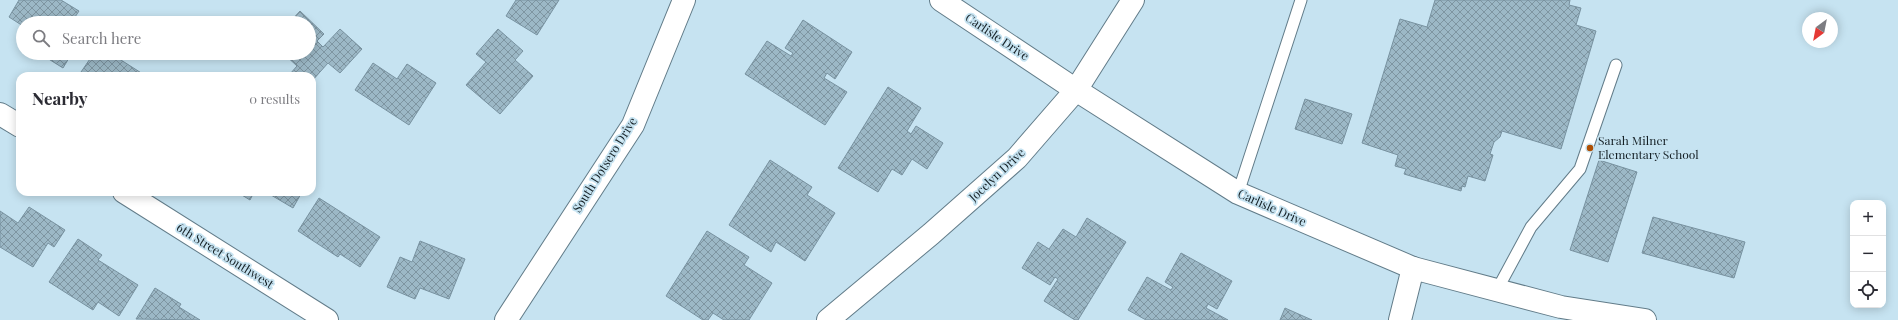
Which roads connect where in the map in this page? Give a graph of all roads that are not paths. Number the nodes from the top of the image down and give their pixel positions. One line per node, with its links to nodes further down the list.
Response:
1 (684, 0): 14 (street, South Dotsero Drive)
2 (941, 0): 6 (street, Carlisle Drive)
3 (1133, 0): 6 (street, Jocelyn Drive)
4 (1300, 0): 9 (lane)
5 (1616, 65): 12 (lane)
6 (1076, 90): 9 (street, Carlisle Drive); 15 (street, Jocelyn Drive)
7 (0, 114): 8 (street)
8 (16, 124)
9 (1238, 193): 11 (street, Carlisle Drive)
10 (130, 196): 13 (street, 6th Street Southwest)
11 (1413, 268): 12 (street, Carlisle Drive); 16 (street)
12 (1497, 290): 17 (street, Carlisle Drive)
13 (326, 320)
14 (506, 320)
15 (828, 320)
16 (1400, 320)
17 (1645, 320)

